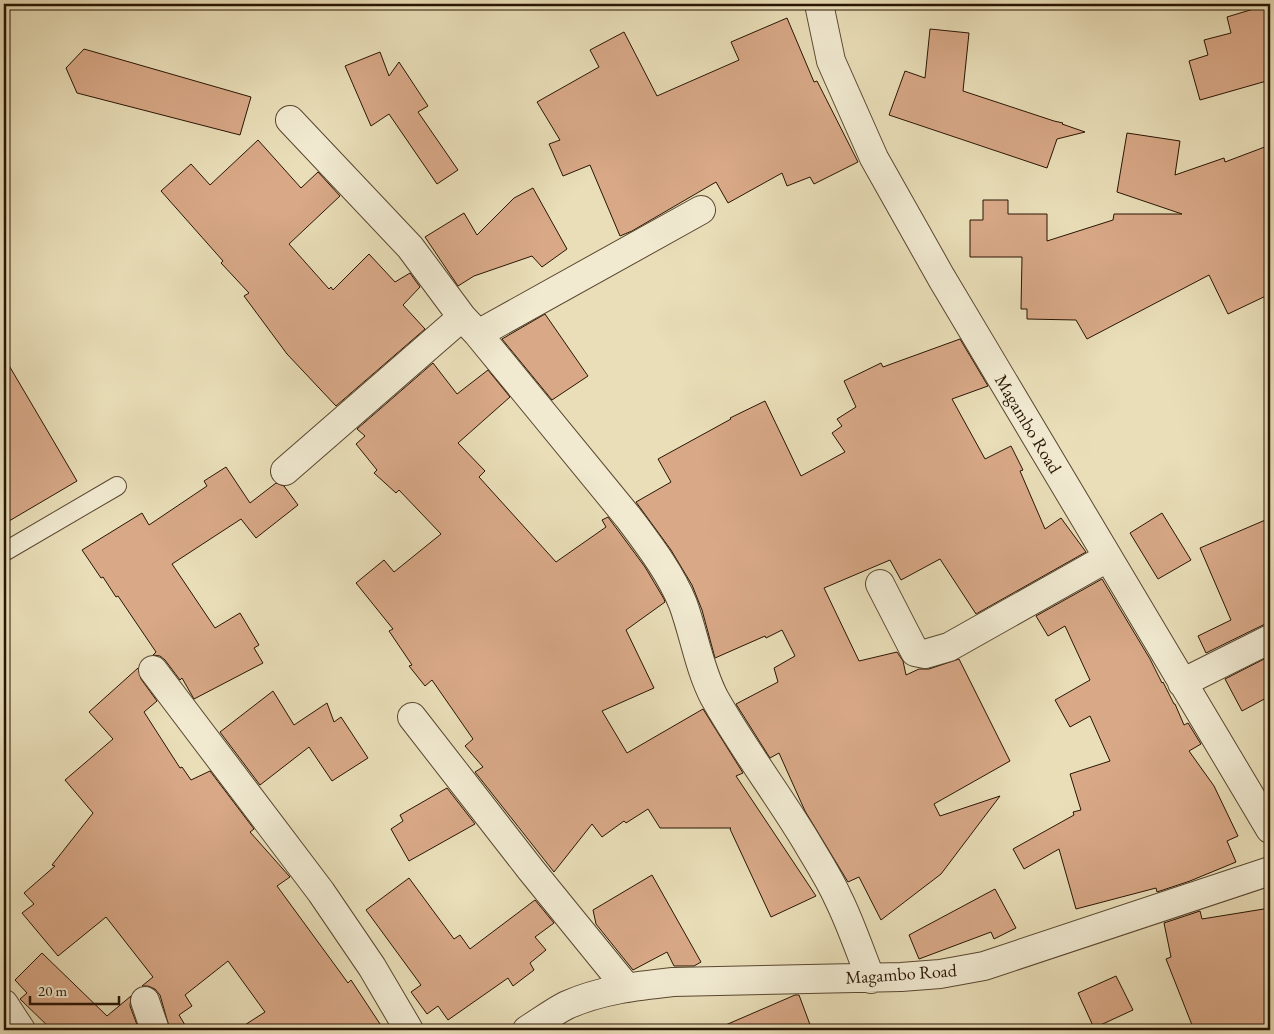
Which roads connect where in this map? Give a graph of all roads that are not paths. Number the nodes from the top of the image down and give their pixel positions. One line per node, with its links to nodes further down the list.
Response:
1 (819, 4): 8 (street, Magambo Road)
2 (290, 120): 4 (street)
3 (701, 210): 4 (street)
4 (470, 326): 5 (street); 16 (street)
5 (285, 471)
6 (117, 486): 7 (lane)
7 (4, 552)
8 (1107, 558): 9 (street); 12 (street, Magambo Road)
9 (880, 584)
10 (1270, 639): 12 (street)
11 (153, 670): 22 (street)
12 (1182, 683): 14 (street, Magambo Road)
13 (412, 717): 17 (street)
14 (1270, 830)
15 (1270, 871): 16 (street, Magambo Road)
16 (871, 979): 17 (street, Magambo Road)
17 (627, 988): 23 (street, Magambo Road)
18 (146, 1001): 21 (street)
19 (4, 1004): 20 (street)
20 (21, 1030)
21 (155, 1030)
22 (409, 1030)
23 (527, 1030)

